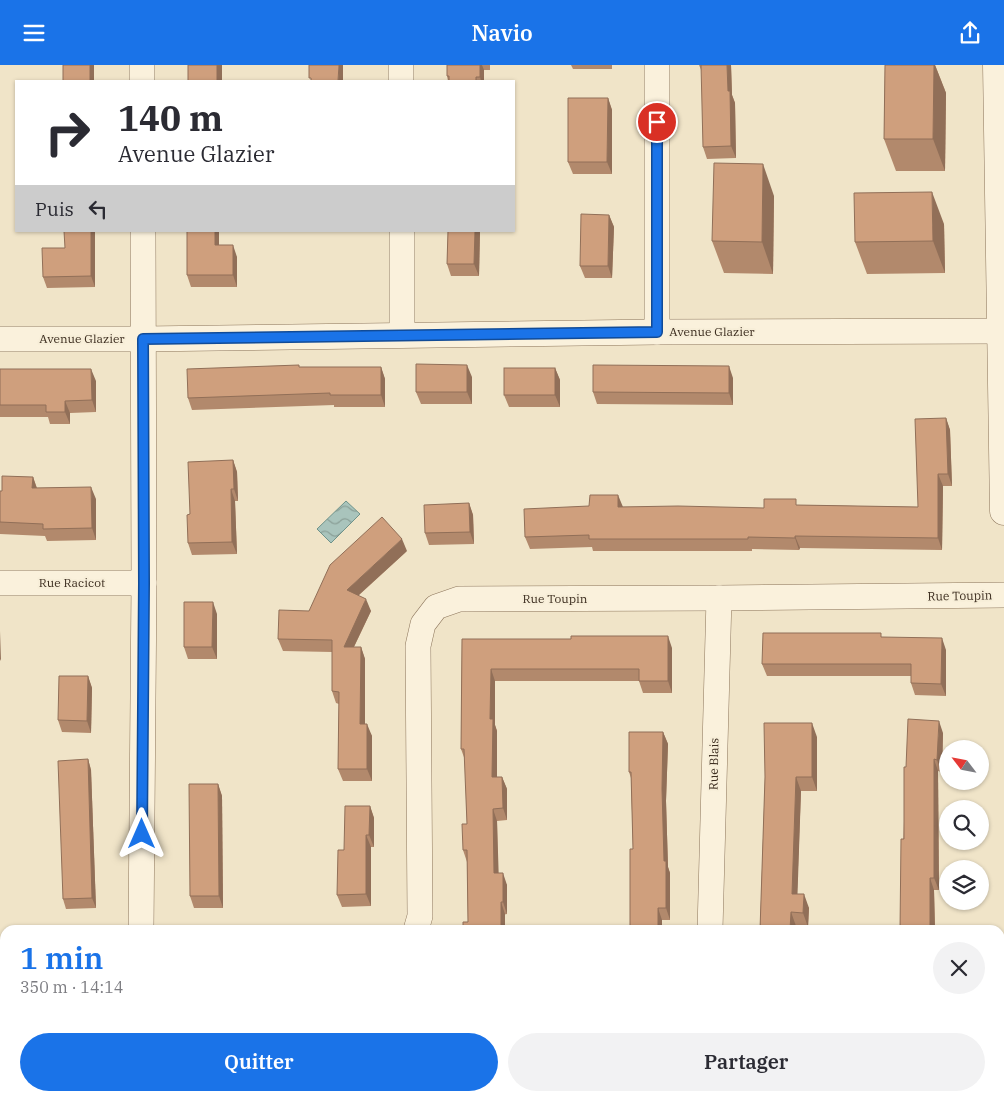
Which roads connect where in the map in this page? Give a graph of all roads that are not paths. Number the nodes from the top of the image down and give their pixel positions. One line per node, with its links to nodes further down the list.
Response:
1 (142, 65): 5 (street)
2 (401, 65): 6 (street)
3 (657, 65): 10 (street)
4 (997, 65): 9 (street)
5 (142, 80)
6 (401, 80)
7 (143, 232): 13 (street)
8 (402, 232): 11 (street)
9 (1002, 331): 10 (street, Avenue Glazier); 14 (street)
10 (657, 332): 11 (street, Avenue Glazier)
11 (402, 335): 13 (street, Avenue Glazier)
12 (0, 339): 13 (street, Avenue Glazier)
13 (143, 339): 16 (street)
14 (1004, 511)
15 (0, 583): 16 (street, Rue Racicot)
16 (144, 583): 19 (street)
17 (1004, 595): 18 (street, Rue Toupin)
18 (719, 599): 20 (street, Rue Toupin); 21 (street, Rue Blais)
19 (141, 925)
20 (417, 925)
21 (710, 925)

